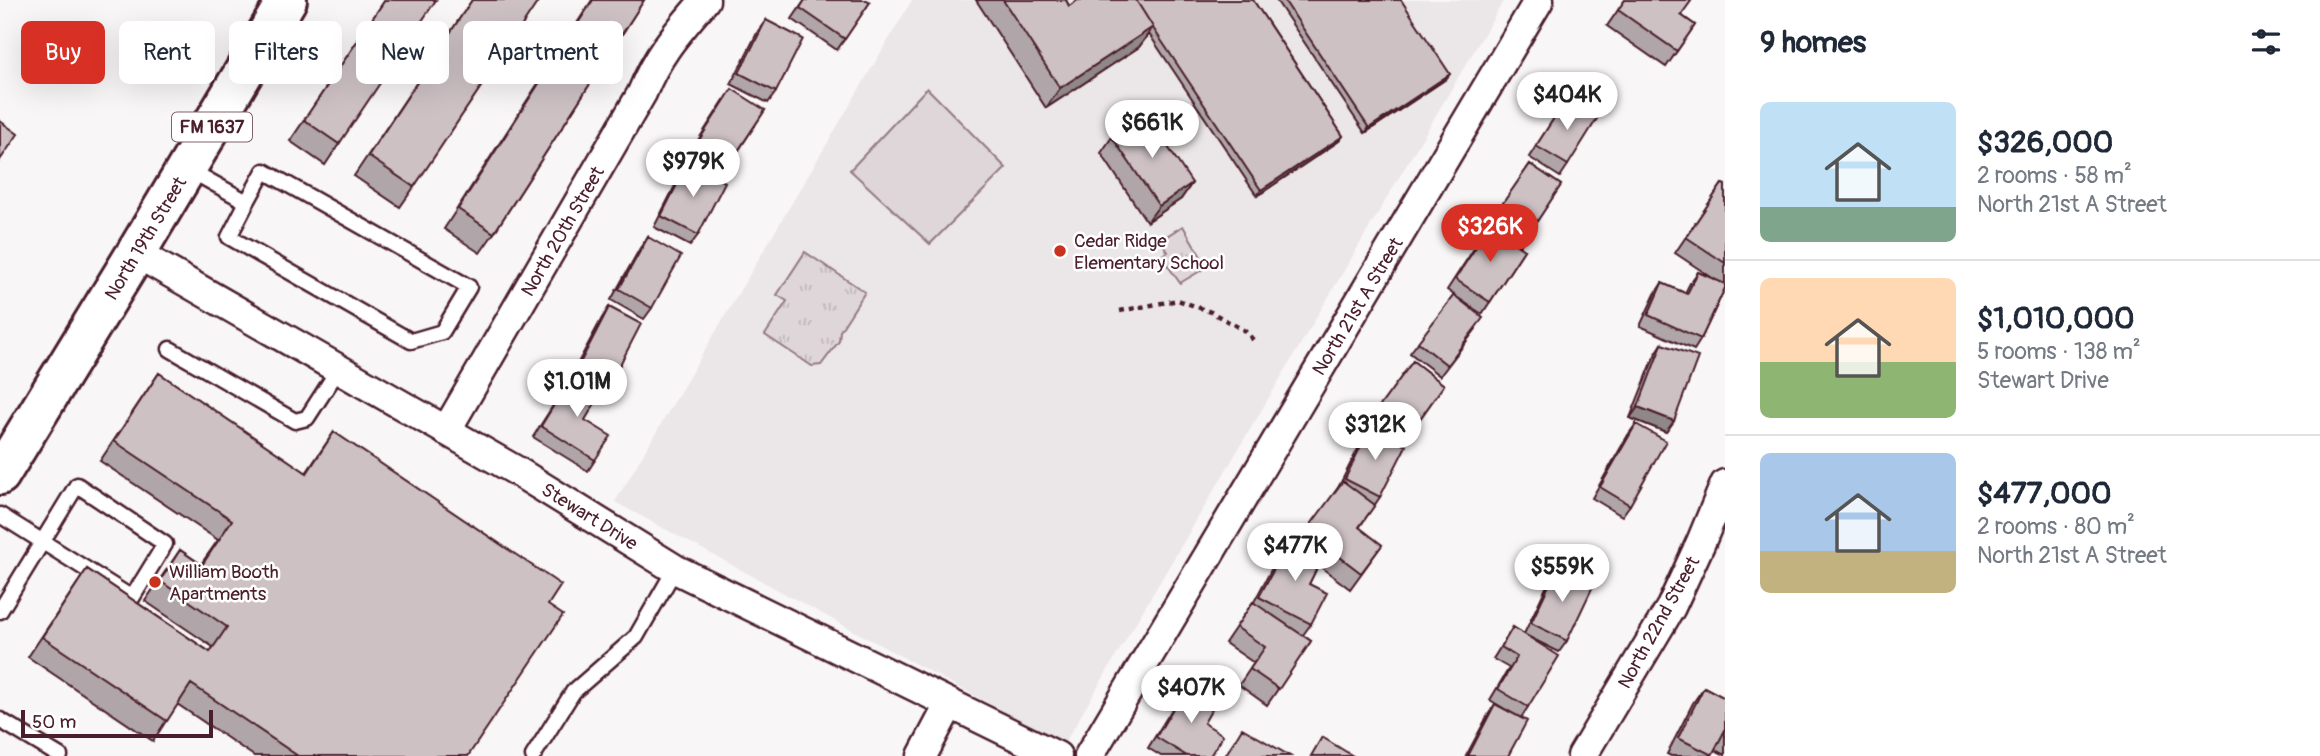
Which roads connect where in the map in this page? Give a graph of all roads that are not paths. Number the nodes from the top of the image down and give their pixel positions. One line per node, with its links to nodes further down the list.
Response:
1 (287, 0): 4 (main road, North 19th Street / FM 1637)
2 (705, 0): 9 (street, North 20th Street)
3 (1539, 0): 22 (street, North 21st A Street)
4 (187, 168): 5 (lane); 6 (main road, North 19th Street / FM 1637)
5 (247, 202): 5 (lane)
6 (136, 253): 8 (street, Stewart Drive); 10 (main road, North 19th Street / FM 1637)
7 (170, 349): 8 (lane)
8 (338, 370): 9 (street, Stewart Drive)
9 (446, 430): 14 (street, Stewart Drive)
10 (0, 475)
11 (1725, 484): 23 (street, North 22nd Street)
12 (0, 515): 13 (lane)
13 (42, 542): 13 (lane); 15 (lane)
14 (675, 569): 16 (street, Stewart Drive); 19 (lane)
15 (0, 611)
16 (950, 705): 20 (street); 21 (street, Stewart Drive)
17 (0, 720): 18 (lane)
18 (60, 756)
19 (533, 756)
20 (922, 756)
21 (1057, 756)
22 (1089, 756)
23 (1582, 756)

